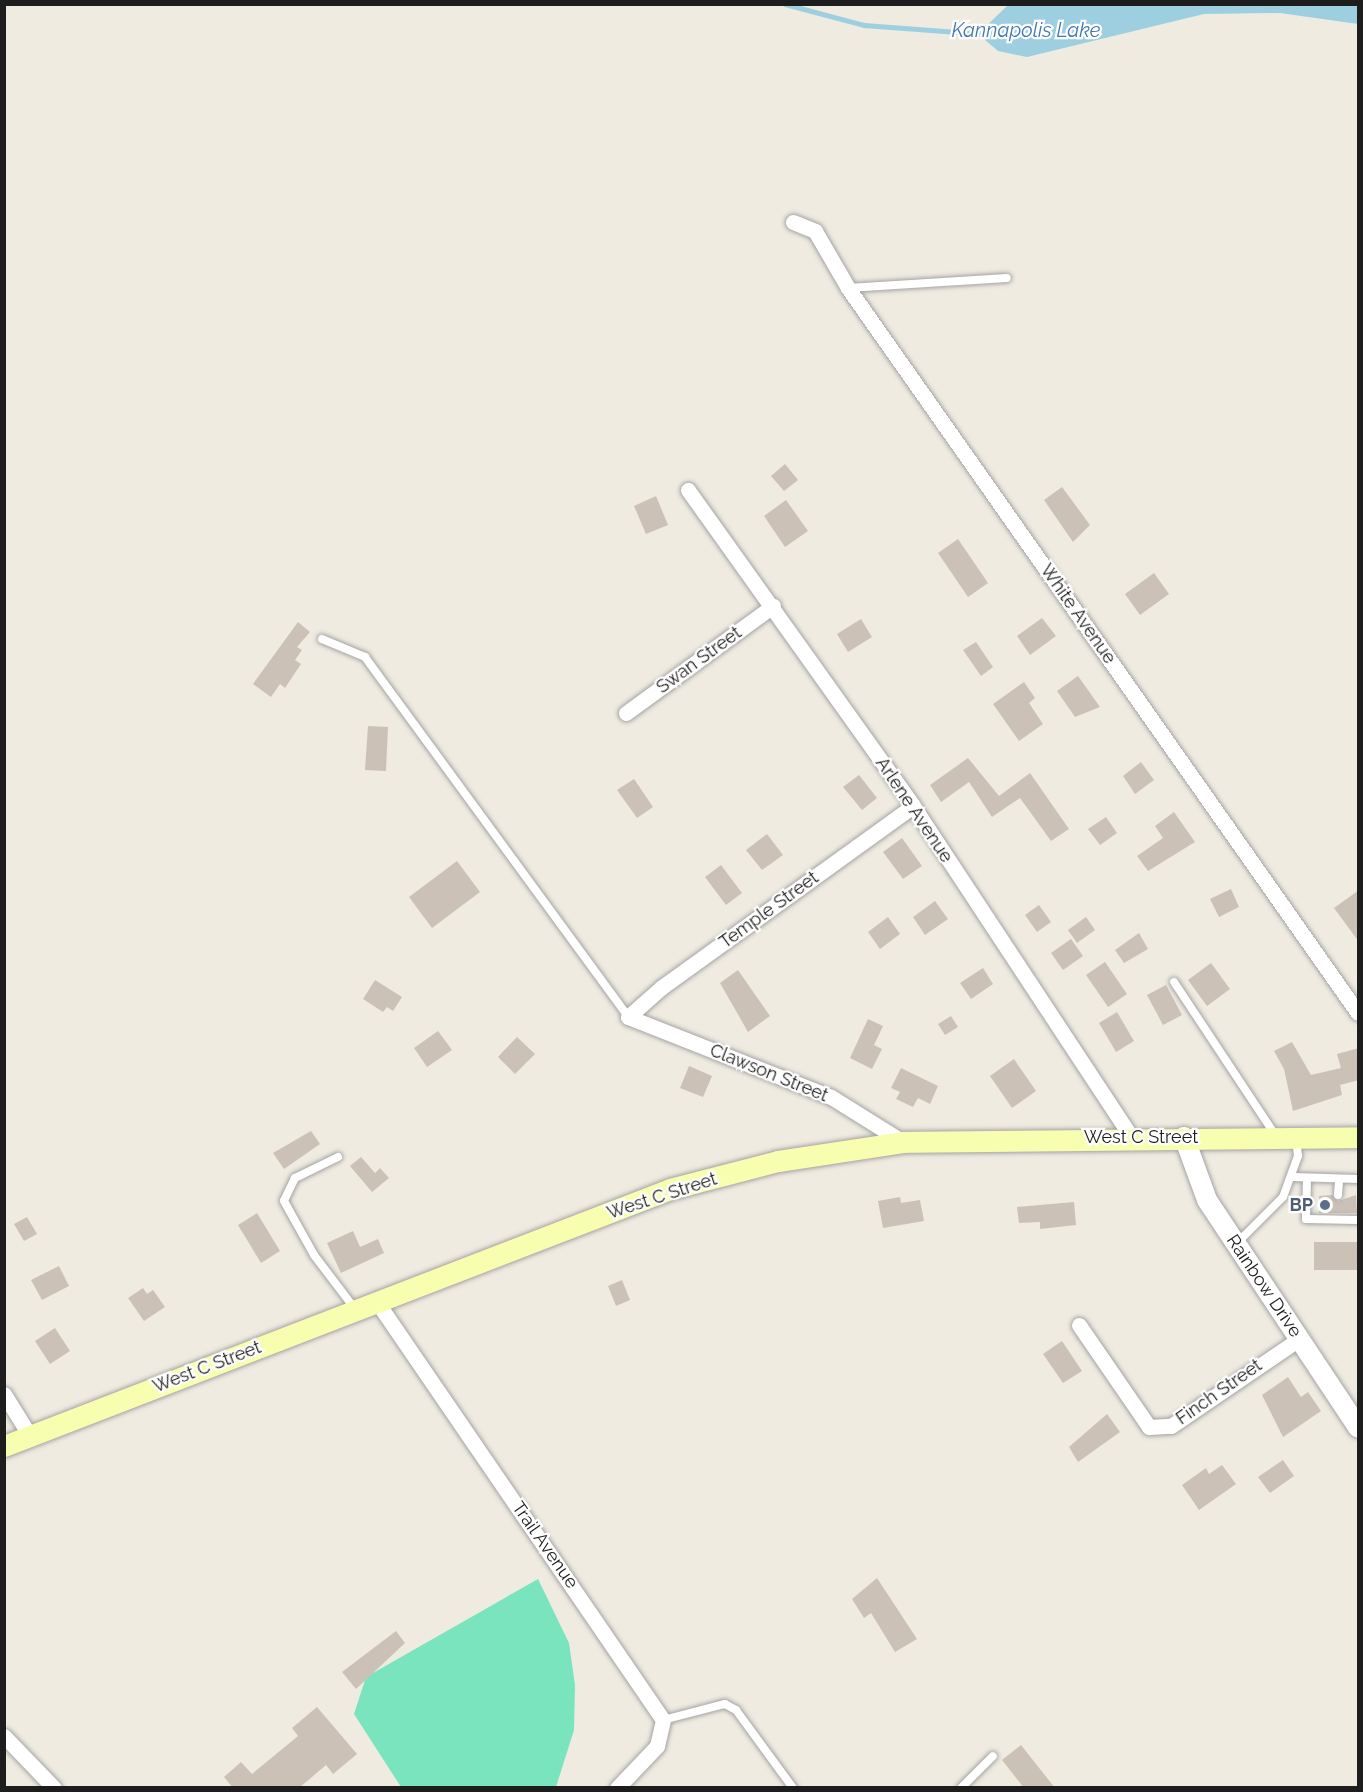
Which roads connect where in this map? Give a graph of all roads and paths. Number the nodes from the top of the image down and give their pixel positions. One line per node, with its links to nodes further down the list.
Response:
1 (793, 222): 3 (street, White Avenue)
2 (1007, 278): 3 (lane)
3 (848, 288): 10 (street, White Avenue)
4 (688, 490): 5 (street, Arlene Avenue)
5 (773, 606): 7 (street, Swan Street); 8 (street, Arlene Avenue)
6 (322, 639): 11 (lane)
7 (626, 713)
8 (913, 806): 11 (street, Temple Street); 12 (street, Arlene Avenue)
9 (1174, 982): 14 (lane)
10 (1359, 1013)
11 (628, 1017): 16 (street, Clawson Street)
12 (1131, 1136): 13 (main road, West C Street); 16 (main road, West C Street)
13 (1184, 1137): 14 (main road, West C Street); 24 (street, Rainbow Drive)
14 (1286, 1137): 15 (main road, West C Street); 18 (lane)
15 (1359, 1137)
16 (903, 1142): 25 (main road, West C Street)
17 (338, 1157): 26 (lane)
18 (1293, 1177): 19 (lane); 24 (lane)
19 (1307, 1178): 20 (lane); 23 (lane)
20 (1339, 1179): 21 (lane); 22 (lane)
21 (1359, 1179)
22 (1338, 1195)
23 (1359, 1220)
24 (1236, 1244): 28 (street, Rainbow Drive)
25 (377, 1302): 26 (main road, West C Street); 33 (street, Trail Avenue)
26 (356, 1310): 31 (main road, West C Street)
27 (1079, 1325): 28 (street, Finch Street)
28 (1299, 1339): 30 (street, Rainbow Drive)
29 (4, 1394): 31 (street)
30 (1359, 1427)
31 (30, 1436): 32 (main road, West C Street)
32 (4, 1446)
33 (663, 1720): 37 (street); 38 (lane)
34 (4, 1736): 36 (street)
35 (993, 1756): 39 (lane)
36 (54, 1788)
37 (617, 1788)
38 (793, 1788)
39 (962, 1788)

